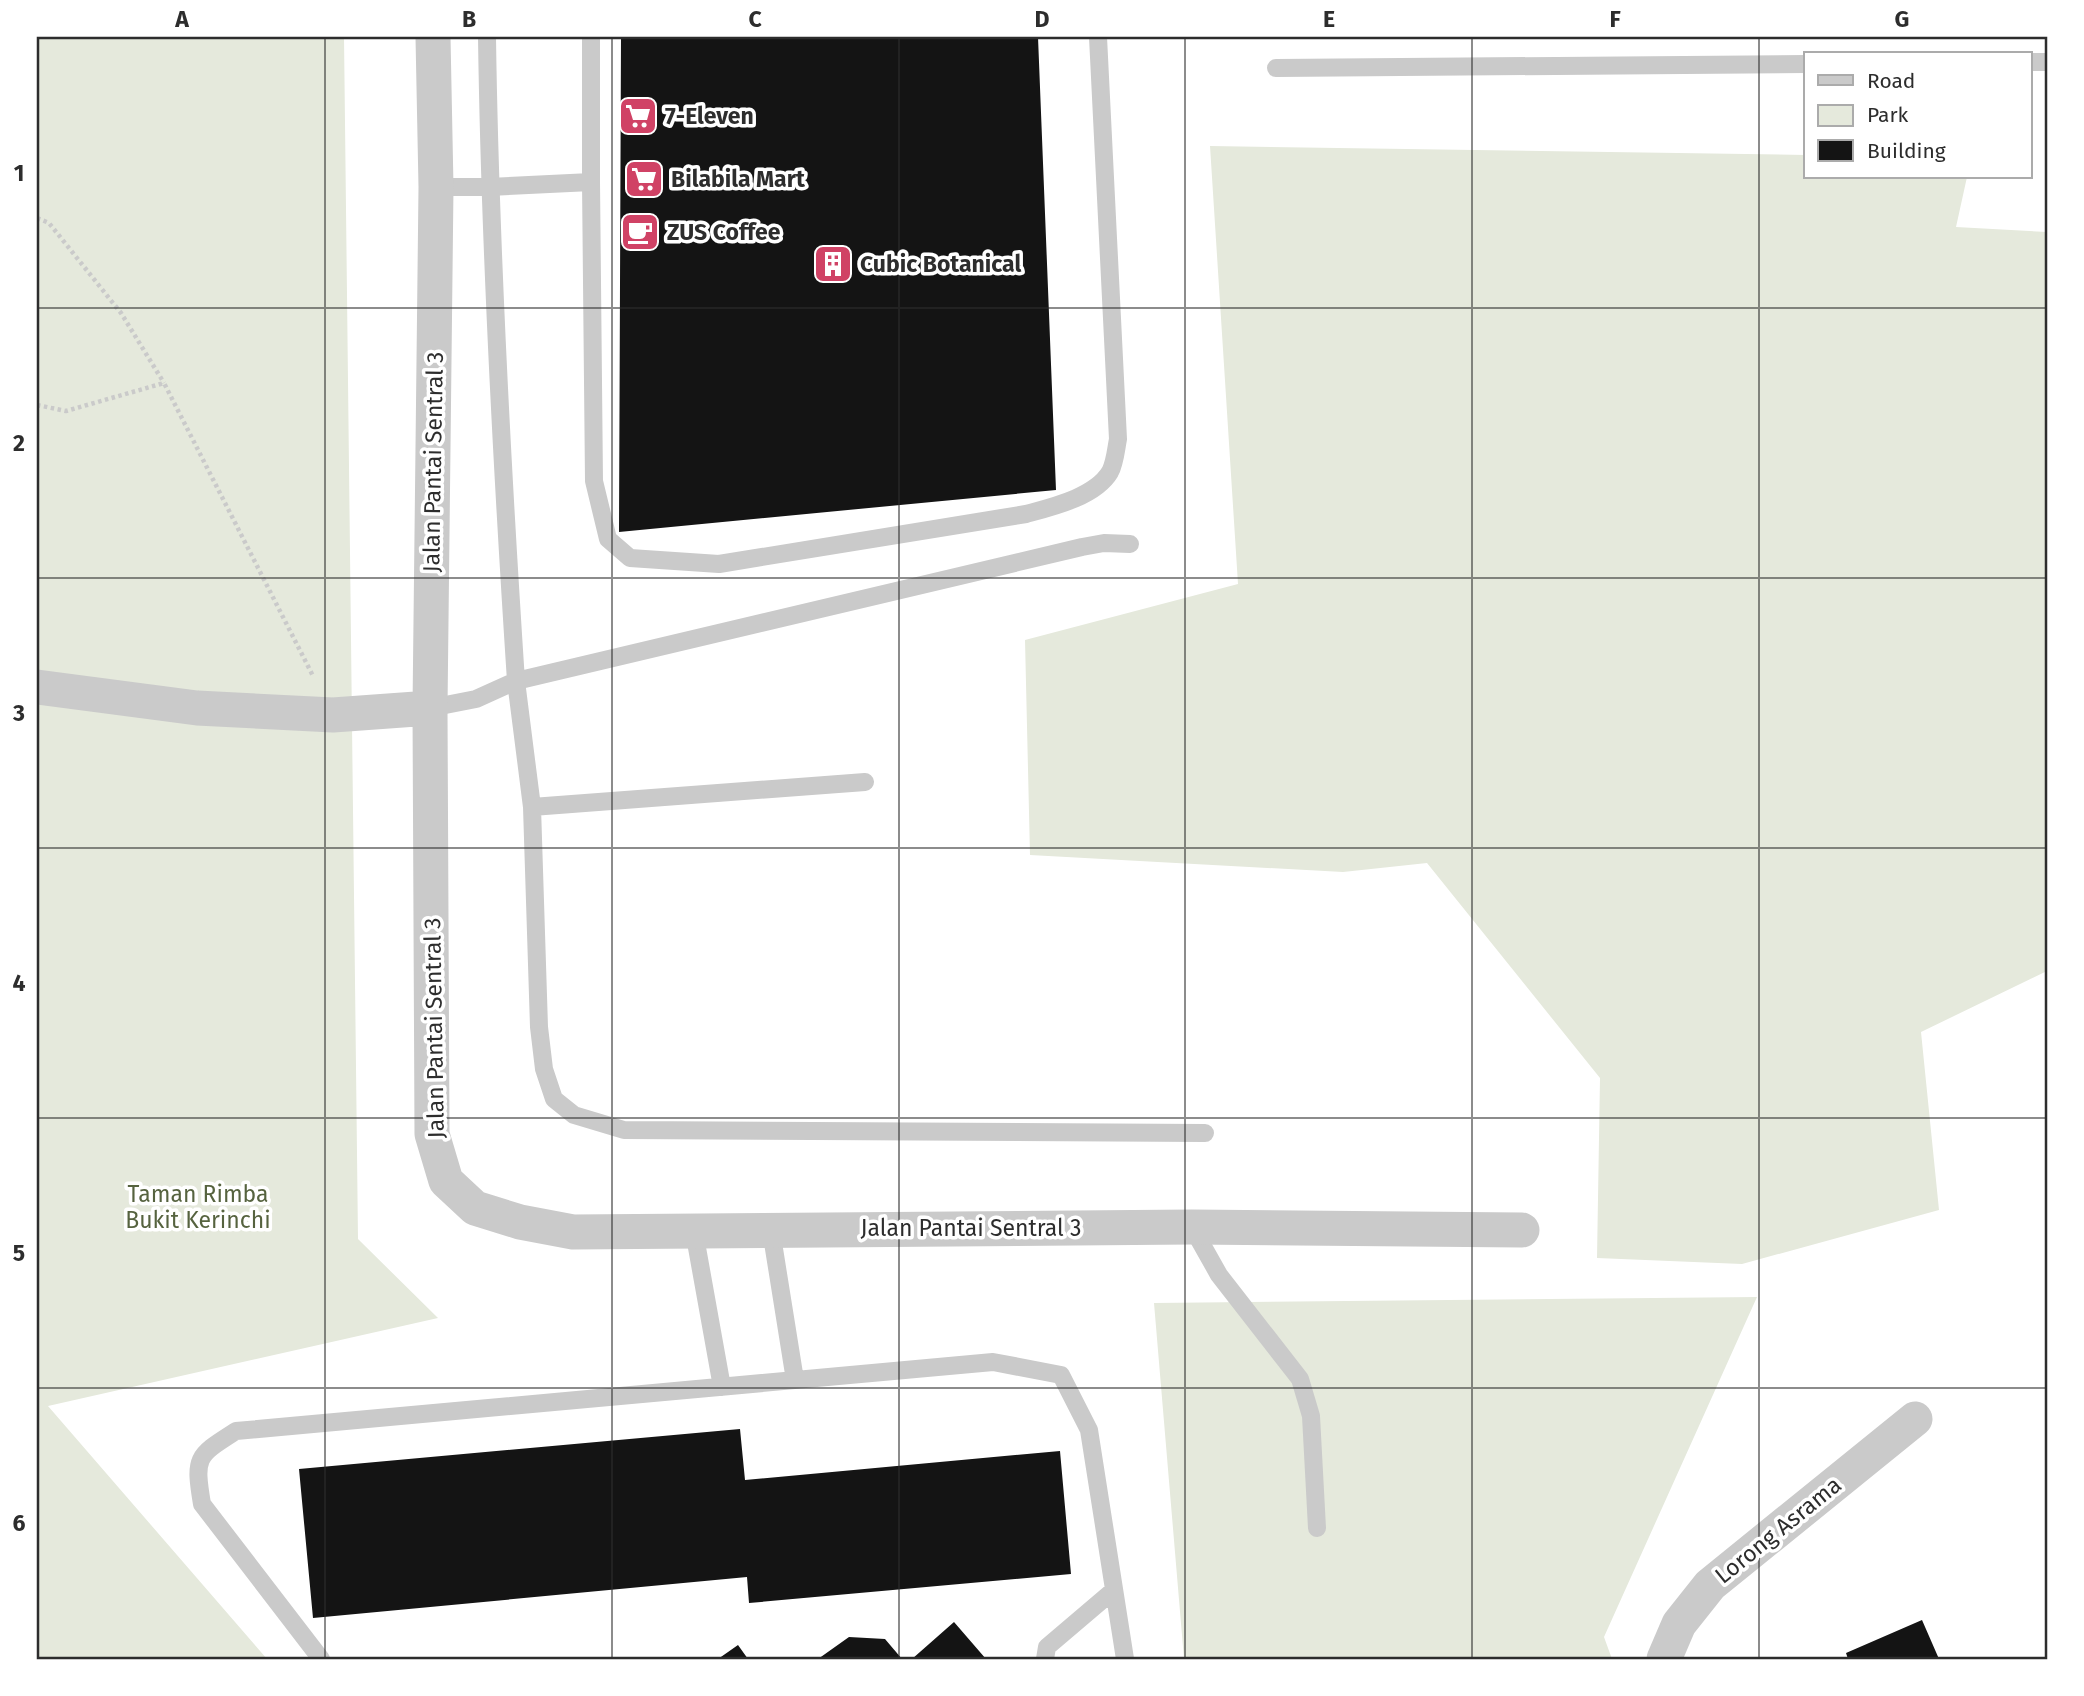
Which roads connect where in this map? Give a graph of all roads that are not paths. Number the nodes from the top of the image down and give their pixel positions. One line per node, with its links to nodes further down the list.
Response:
1 (433, 37): 8 (street, Jalan Pantai Sentral 3)
2 (487, 37): 9 (lane)
3 (591, 37): 7 (lane)
4 (1098, 37): 7 (lane)
5 (1804, 64): 6 (lane)
6 (1276, 68)
7 (591, 182): 9 (lane)
8 (436, 187): 9 (lane); 13 (street, Jalan Pantai Sentral 3)
9 (489, 187): 11 (lane)
10 (1130, 544): 11 (lane)
11 (516, 681): 13 (lane); 15 (lane)
12 (37, 687): 13 (street)
13 (430, 708): 20 (street, Jalan Pantai Sentral 3)
14 (865, 782): 15 (lane)
15 (532, 807): 16 (lane)
16 (1205, 1133)
17 (1192, 1227): 18 (street, Jalan Pantai Sentral 3); 19 (street, Jalan Pantai Sentral 3); 24 (lane)
18 (771, 1230): 20 (street, Jalan Pantai Sentral 3); 21 (lane)
19 (1522, 1230)
20 (694, 1231): 22 (lane)
21 (795, 1380): 22 (lane); 25 (lane)
22 (722, 1387): 26 (lane)
23 (1915, 1419): 29 (street, Lorong Asrama)
24 (1317, 1528)
25 (1114, 1590): 27 (lane); 28 (lane)
26 (321, 1659)
27 (1045, 1659)
28 (1125, 1659)
29 (1664, 1659)

